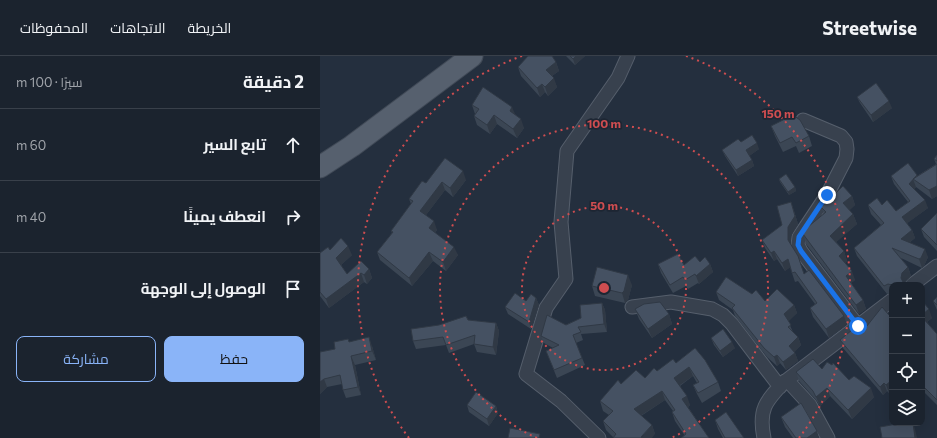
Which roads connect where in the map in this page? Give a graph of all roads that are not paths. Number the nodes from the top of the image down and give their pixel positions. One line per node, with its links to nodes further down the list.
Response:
1 (472, 56): 4 (main road)
2 (628, 56): 11 (street)
3 (803, 120): 9 (street)
4 (320, 167)
5 (937, 266): 6 (street)
6 (916, 282)
7 (889, 302): 9 (street)
8 (632, 307): 10 (street)
9 (858, 326): 10 (street)
10 (783, 384): 12 (street); 13 (street)
11 (599, 438)
12 (764, 438)
13 (828, 438)

